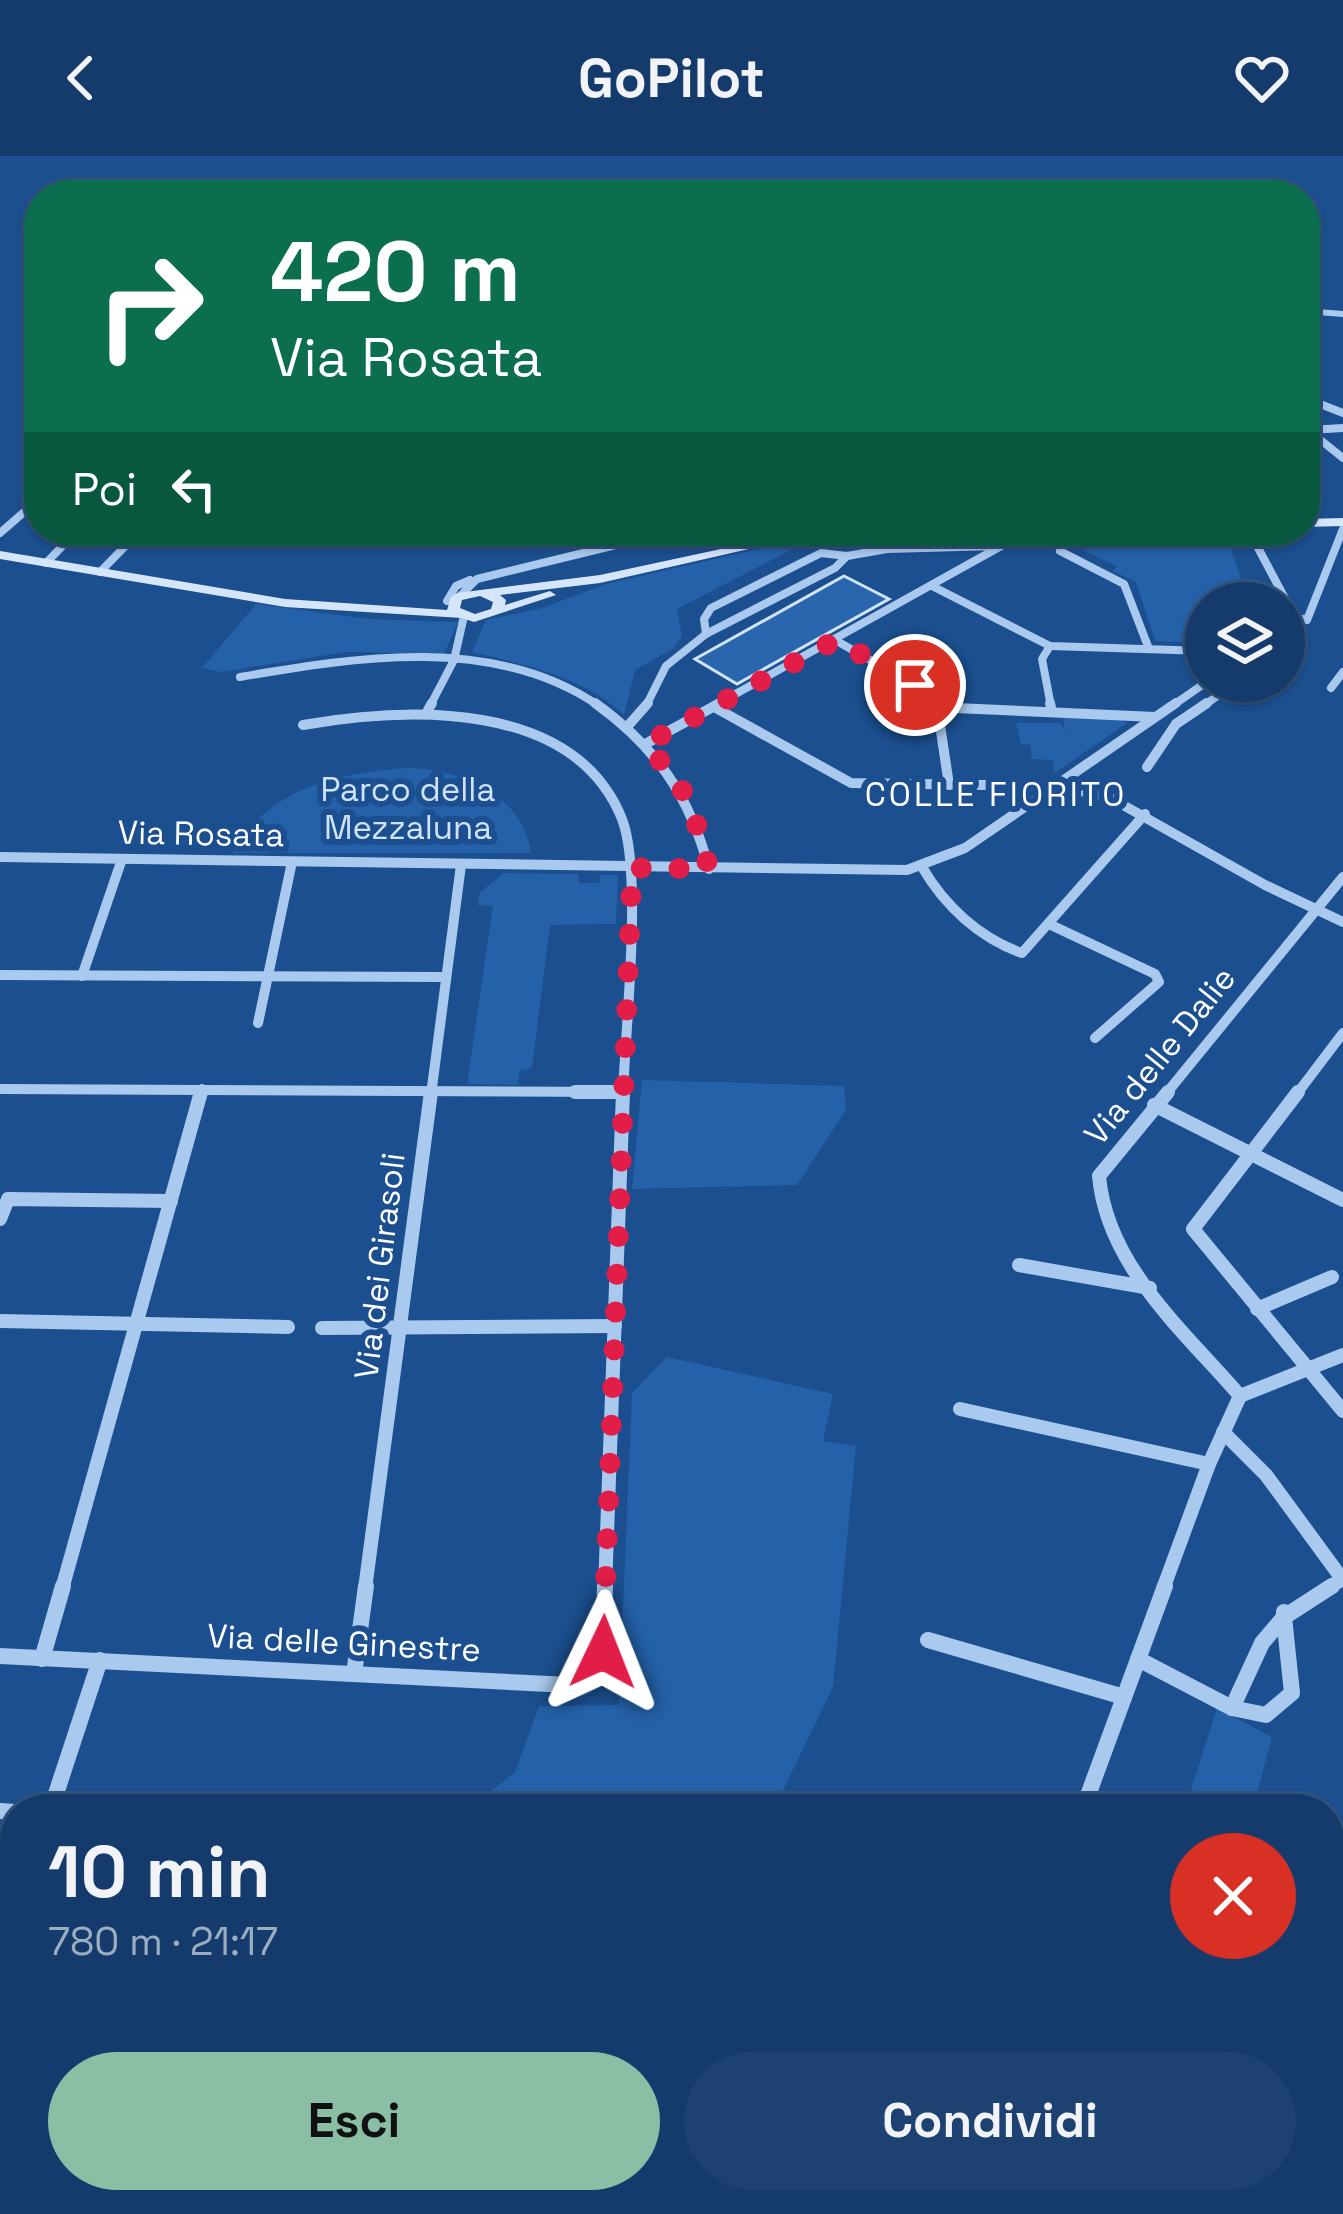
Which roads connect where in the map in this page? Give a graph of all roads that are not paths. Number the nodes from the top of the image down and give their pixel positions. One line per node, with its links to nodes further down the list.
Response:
1 (1320, 404): 2 (street)
2 (1343, 413)
3 (1343, 525): 14 (street)
4 (62, 546): 13 (street)
5 (125, 546): 15 (street)
6 (603, 546): 16 (street)
7 (754, 546): 17 (main road)
8 (999, 546): 12 (street); 19 (street)
9 (1256, 546): 18 (street)
10 (1060, 550): 28 (street)
11 (0, 555): 13 (main road)
12 (847, 556): 25 (street); 25 (street)
13 (46, 563): 15 (main road)
14 (1338, 563): 23 (street)
15 (100, 572): 21 (main road)
16 (491, 575): 20 (street); 21 (street)
17 (601, 580): 20 (main road); 22 (main road)
18 (1274, 582)
19 (932, 586): 26 (street); 27 (street)
20 (494, 592): 21 (main road); 22 (main road)
21 (461, 607): 22 (main road); 30 (street)
22 (497, 611)
23 (1307, 620): 24 (street)
24 (1305, 622)
25 (706, 634): 42 (street)
26 (836, 640): 36 (street); 37 (street)
27 (1050, 646): 28 (street); 39 (street)
28 (1149, 650): 29 (street)
29 (1185, 651)
30 (454, 660): 32 (street); 38 (street); 42 (street)
31 (1343, 672): 33 (street)
32 (240, 677)
33 (1331, 688)
34 (1185, 697): 40 (street, Via Rosata)
35 (1208, 702): 44 (street)
36 (715, 707): 43 (street); 45 (street)
37 (955, 708): 39 (street); 45 (street)
38 (428, 710): 41 (street, Via delle Ginestre); 53 (street, Via delle Ginestre)
39 (1052, 712): 40 (street)
40 (1156, 717): 46 (street, Via Rosata)
41 (303, 725)
42 (627, 727): 43 (street)
43 (647, 743): 54 (street)
44 (1148, 767)
45 (950, 784): 46 (street)
46 (1055, 785): 47 (street); 52 (street, Via Rosata)
47 (1145, 814): 56 (street); 58 (street)
48 (0, 857): 49 (street, Via Rosata)
49 (122, 859): 50 (street, Via Rosata); 60 (street)
50 (292, 862): 51 (street, Via Rosata); 61 (street)
51 (460, 865): 53 (street, Via Rosata); 62 (street, Via dei Girasoli)
52 (922, 867): 54 (street, Via Rosata); 58 (street)
53 (632, 868): 54 (street, Via Rosata); 69 (street, Via delle Ginestre)
54 (709, 869)
55 (1343, 877): 56 (street, Via delle Dalie)
56 (1316, 910): 57 (street); 70 (street, Via delle Dalie)
57 (1343, 922)
58 (1051, 925): 65 (street)
59 (0, 976): 60 (street)
60 (82, 976): 61 (street)
61 (267, 976): 62 (street); 63 (street)
62 (445, 977): 68 (street, Via dei Girasoli)
63 (258, 1023)
64 (1343, 1033): 71 (street)
65 (1095, 1038)
66 (0, 1089): 67 (street)
67 (202, 1089): 68 (street); 73 (street)
68 (430, 1090): 69 (street); 84 (street, Via dei Girasoli)
69 (622, 1092): 82 (street, Via delle Ginestre)
70 (1154, 1105): 71 (street); 77 (street, Via delle Dalie)
71 (1250, 1153): 72 (street); 78 (street)
72 (1343, 1200)
73 (171, 1201): 74 (street); 80 (street)
74 (0, 1219)
75 (1019, 1265): 77 (street)
76 (1332, 1277): 78 (street)
77 (1150, 1288): 87 (street, Via delle Dalie)
78 (1257, 1309): 86 (street)
79 (0, 1321): 80 (street)
80 (138, 1321): 81 (street); 96 (street)
81 (288, 1327)
82 (615, 1327): 84 (street); 99 (street, Via delle Ginestre)
83 (322, 1328): 84 (street)
84 (399, 1330): 99 (street, Via dei Girasoli)
85 (1343, 1355): 86 (street)
86 (1307, 1369): 87 (street); 89 (street)
87 (1240, 1396): 90 (street)
88 (960, 1409): 91 (street)
89 (1343, 1410)
90 (1223, 1432): 91 (street); 92 (street)
91 (1209, 1464): 97 (street)
92 (1343, 1580): 93 (street)
93 (1284, 1612): 101 (street); 101 (street)
94 (928, 1640): 100 (street)
95 (0, 1656): 96 (street, Via delle Ginestre)
96 (42, 1659): 98 (street, Via delle Ginestre)
97 (1138, 1659): 100 (street); 101 (street)
98 (100, 1660): 99 (street, Via delle Ginestre); 102 (street)
99 (354, 1673)
100 (1124, 1697): 103 (street)
101 (1232, 1708)
102 (56, 1794)
103 (1088, 1794)

